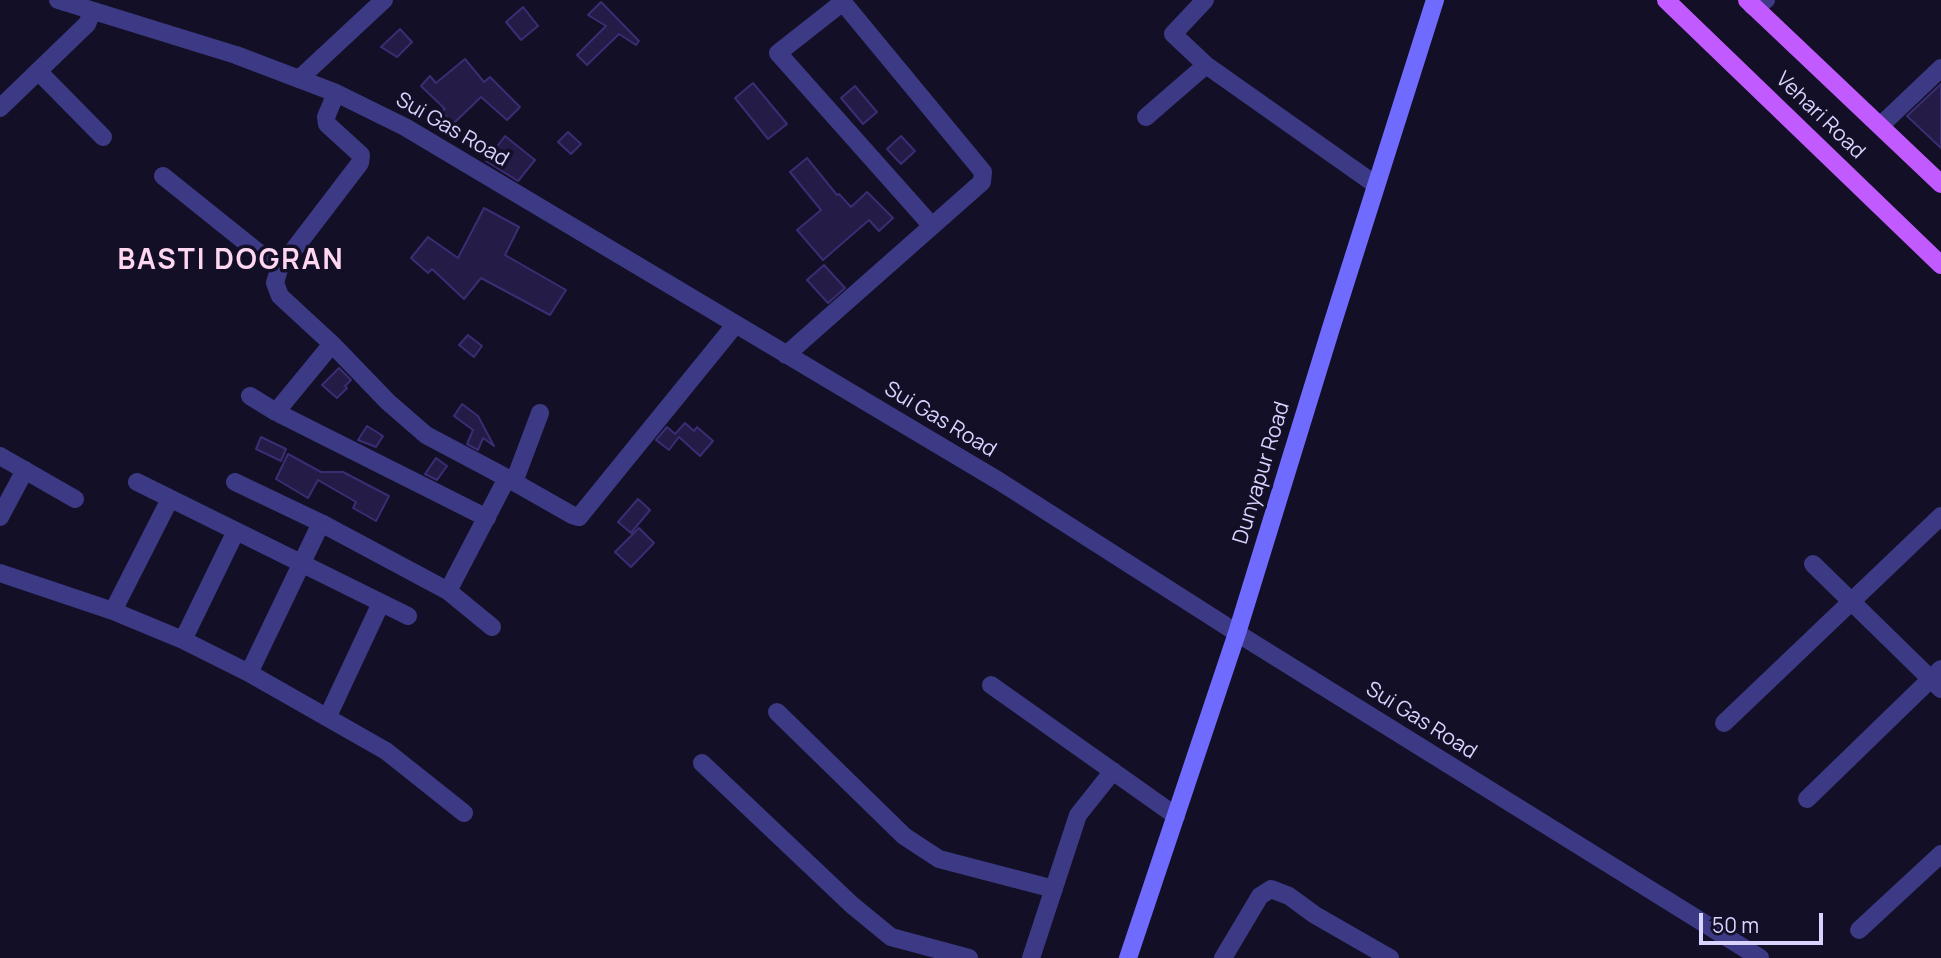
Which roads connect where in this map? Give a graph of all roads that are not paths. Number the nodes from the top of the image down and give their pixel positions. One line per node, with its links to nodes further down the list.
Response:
1 (58, 0): 8 (street, Sui Gas Road)
2 (384, 0): 12 (street)
3 (1205, 0): 9 (street)
4 (1435, 0): 20 (street, Dunyapur Road)
5 (1666, 0): 22 (main road, Vehari Road)
6 (842, 1): 21 (street); 21 (street)
7 (1755, 2): 16 (main road, Vehari Road)
8 (92, 12): 11 (street); 12 (street, Sui Gas Road)
9 (1206, 65): 15 (street); 20 (street)
10 (1941, 68): 16 (street)
11 (38, 71): 14 (street); 17 (street)
12 (299, 79): 13 (street, Sui Gas Road)
13 (336, 93): 23 (street); 24 (street, Sui Gas Road)
14 (0, 108)
15 (1146, 117)
16 (1880, 126): 19 (main road, Vehari Road)
17 (103, 137)
18 (163, 176): 23 (street)
19 (1941, 184)
20 (1376, 185): 51 (street, Dunyapur Road)
21 (932, 226): 26 (street)
22 (1941, 265)
23 (279, 269): 25 (street)
24 (735, 325): 26 (street, Sui Gas Road); 32 (street)
25 (332, 344): 28 (street); 32 (street)
26 (786, 355): 51 (street, Sui Gas Road)
27 (250, 396): 28 (street)
28 (276, 412): 39 (street)
29 (540, 413): 32 (street)
30 (0, 456): 31 (street)
31 (25, 470): 35 (street); 38 (street)
32 (510, 480): 39 (street)
33 (137, 482): 36 (street)
34 (234, 482): 40 (street)
35 (75, 499)
36 (170, 499): 41 (street); 48 (street)
37 (1941, 516): 46 (street)
38 (0, 517)
39 (487, 519): 45 (street)
40 (321, 523): 42 (street); 45 (street)
41 (236, 531): 42 (street); 52 (street)
42 (302, 564): 47 (street); 53 (street)
43 (1813, 564): 46 (street)
44 (0, 573): 48 (street)
45 (448, 591): 50 (street)
46 (1852, 601): 54 (street); 58 (street)
47 (381, 603): 49 (street); 57 (street)
48 (113, 611): 52 (street)
49 (408, 616)
50 (492, 627)
51 (1237, 633): 63 (street, Dunyapur Road); 73 (street, Sui Gas Road)
52 (183, 640): 53 (street)
53 (249, 673): 57 (street)
54 (1938, 679): 61 (street)
55 (991, 685): 60 (street)
56 (777, 712): 65 (street)
57 (328, 716): 62 (street)
58 (1724, 723)
59 (702, 763): 67 (street)
60 (1113, 771): 63 (street); 65 (street)
61 (1807, 799)
62 (464, 813)
63 (1176, 816): 70 (street, Dunyapur Road)
64 (1941, 855): 66 (street)
65 (1054, 889): 69 (street)
66 (1859, 930)
67 (947, 956): 68 (street)
68 (970, 958)
69 (1031, 958)
70 (1128, 958)
71 (1223, 958): 72 (street)
72 (1390, 958)
73 (1760, 958)

